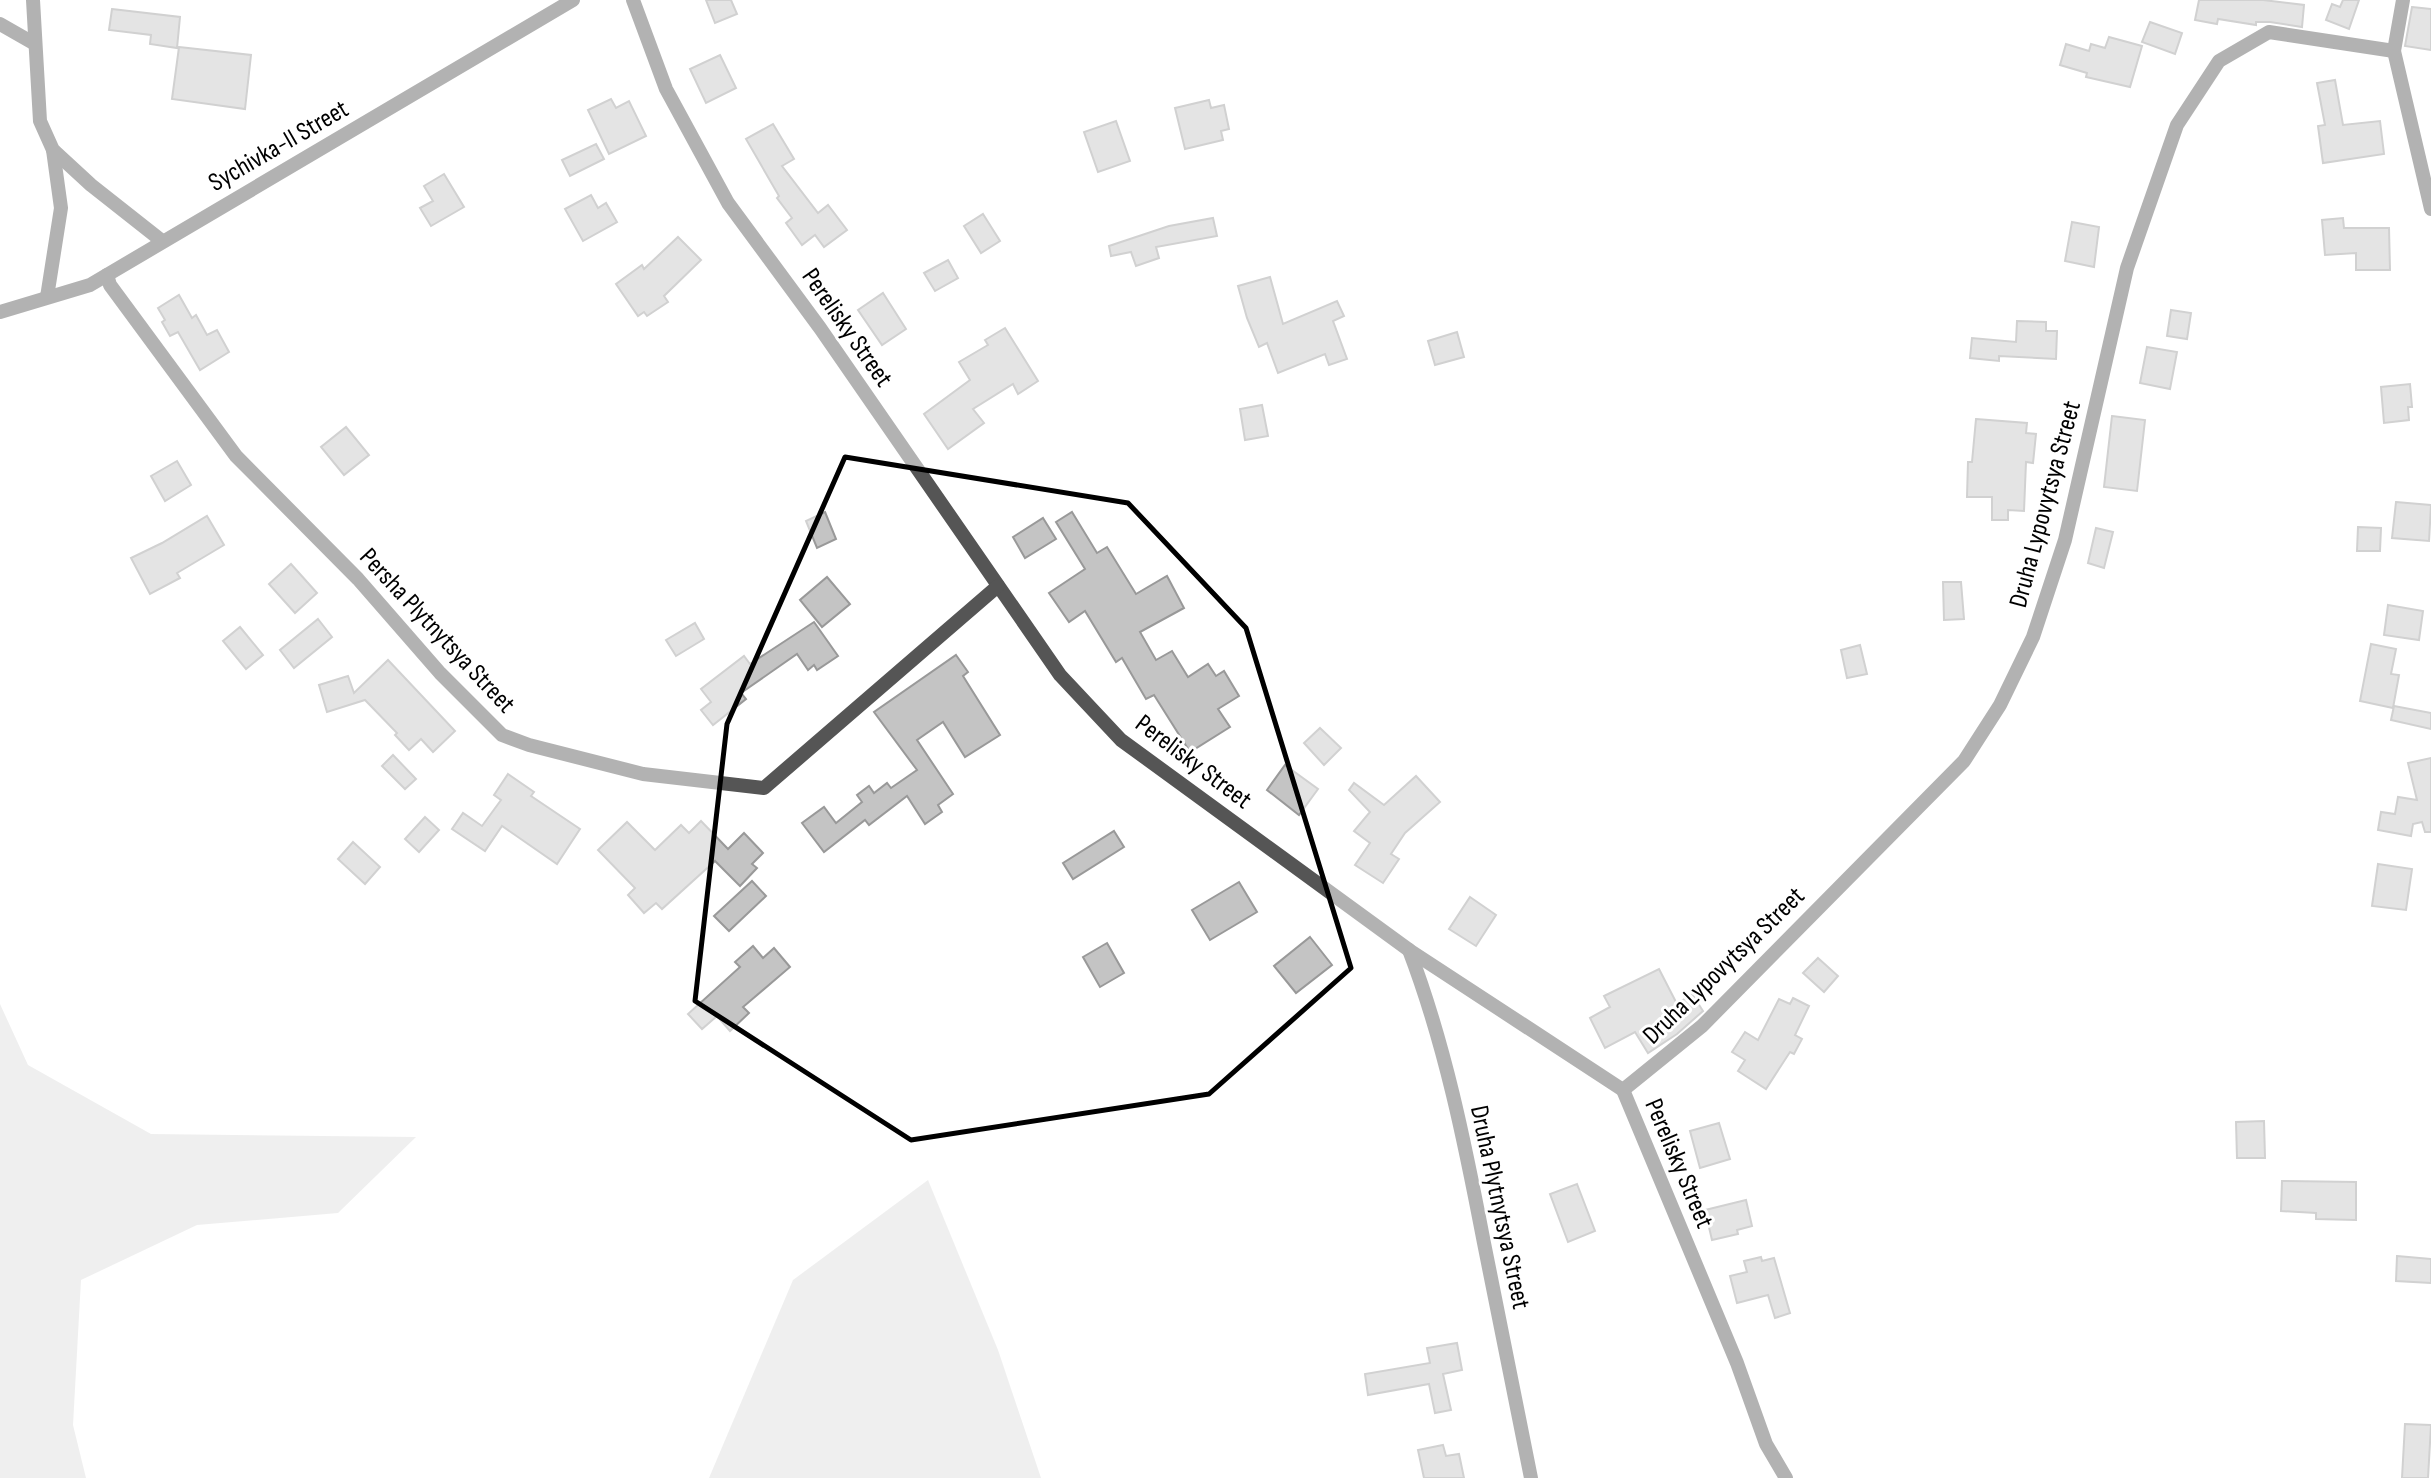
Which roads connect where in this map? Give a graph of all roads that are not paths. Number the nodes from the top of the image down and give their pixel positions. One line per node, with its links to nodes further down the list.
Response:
1 (33, 0): 6 (street)
2 (573, 0): 10 (street, Sychivka-II Street)
3 (633, 0): 14 (street, Perelisky Street)
4 (2403, 0): 7 (street)
5 (0, 24): 6 (street)
6 (36, 44): 8 (street)
7 (2395, 51): 9 (street); 16 (street, Druha Lypovytsya Street)
8 (53, 150): 10 (street); 12 (street)
9 (2431, 209)
10 (162, 241): 11 (street, Sychivka-II Street)
11 (107, 275): 12 (street, Sychivka-II Street); 14 (street, Persha Plytnytsya Street)
12 (47, 297): 13 (street, Sychivka-II Street)
13 (0, 312)
14 (998, 586): 15 (street, Perelisky Street)
15 (1409, 950): 16 (street, Perelisky Street); 17 (street, Druha Plytnytsya Street)
16 (1623, 1090): 18 (street, Perelisky Street)
17 (1531, 1478)
18 (1786, 1478)

